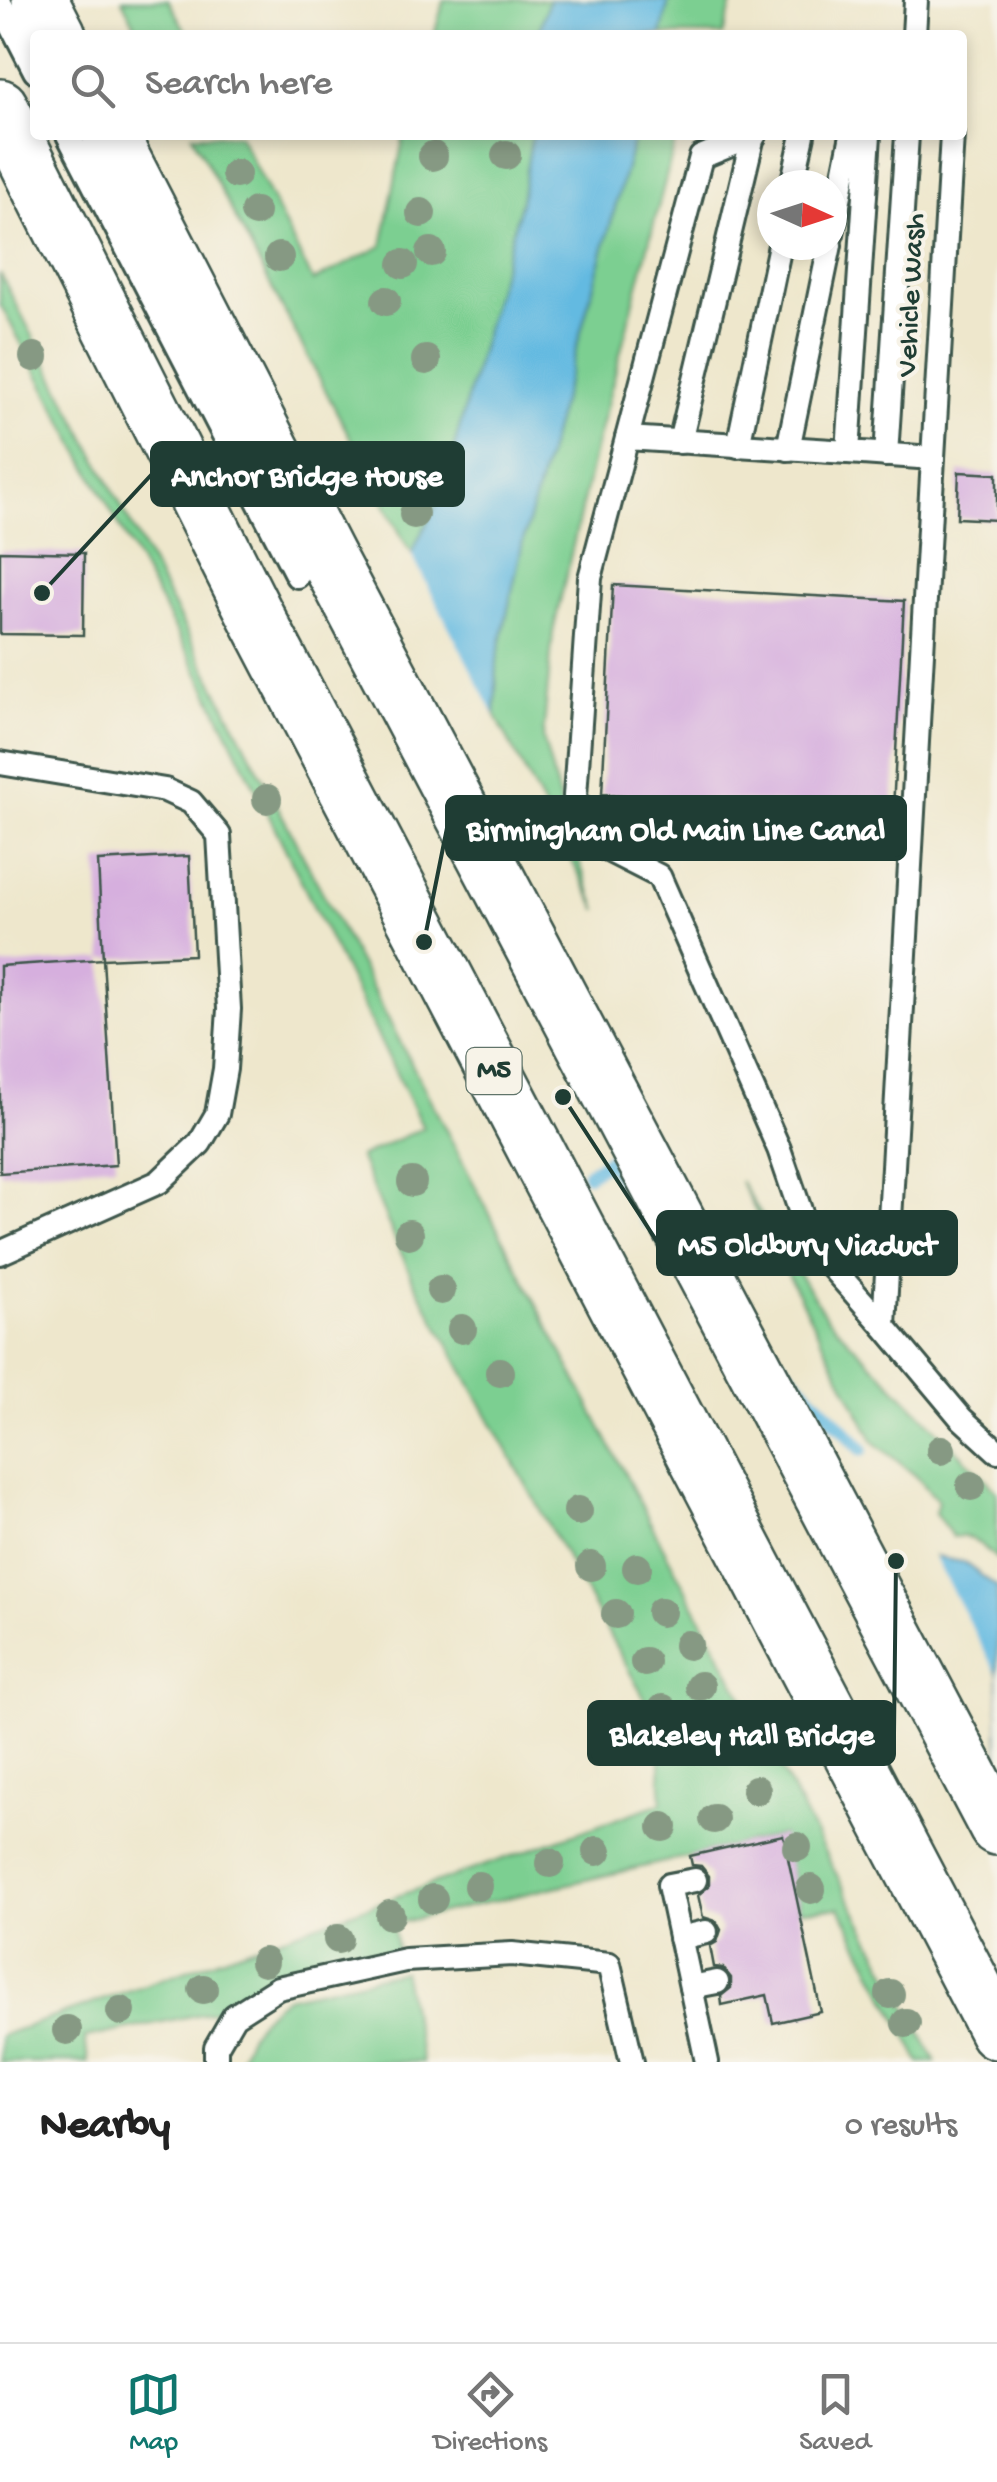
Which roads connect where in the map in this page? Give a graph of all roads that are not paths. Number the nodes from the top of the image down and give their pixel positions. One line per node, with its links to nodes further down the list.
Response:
1 (40, 0): 4 (highway)
2 (916, 0): 5 (lane)
3 (0, 3): 6 (lane)
4 (55, 30)
5 (914, 30)
6 (30, 60)
7 (0, 107): 39 (highway, M5)
8 (71, 140): 28 (lane)
9 (113, 140): 33 (highway)
10 (742, 140): 21 (lane)
11 (753, 140): 22 (lane)
12 (802, 140): 17 (lane)
13 (851, 140): 18 (lane)
14 (869, 140): 25 (lane)
15 (907, 140): 26 (lane, Vehicle Wash)
16 (952, 140): 27 (lane, Vehicle Wash)
17 (795, 170)
18 (845, 170)
19 (777, 260): 23 (lane)
20 (827, 260): 24 (lane)
21 (626, 438): 22 (lane); 31 (lane)
22 (680, 442): 23 (lane)
23 (738, 446): 24 (lane)
24 (788, 449): 25 (lane)
25 (848, 452): 26 (lane)
26 (886, 455): 27 (lane)
27 (933, 458): 31 (lane, Vehicle Wash)
28 (297, 576)
29 (0, 763): 30 (lane)
30 (0, 1253)
31 (884, 1326): 32 (lane)
32 (997, 1451)
33 (997, 1827)
34 (695, 1880): 36 (lane)
35 (706, 1932): 36 (lane)
36 (680, 1938): 38 (lane)
37 (717, 1982): 38 (lane)
38 (691, 1988): 42 (lane)
39 (997, 2031)
40 (216, 2062): 41 (lane)
41 (632, 2062)
42 (707, 2062)

